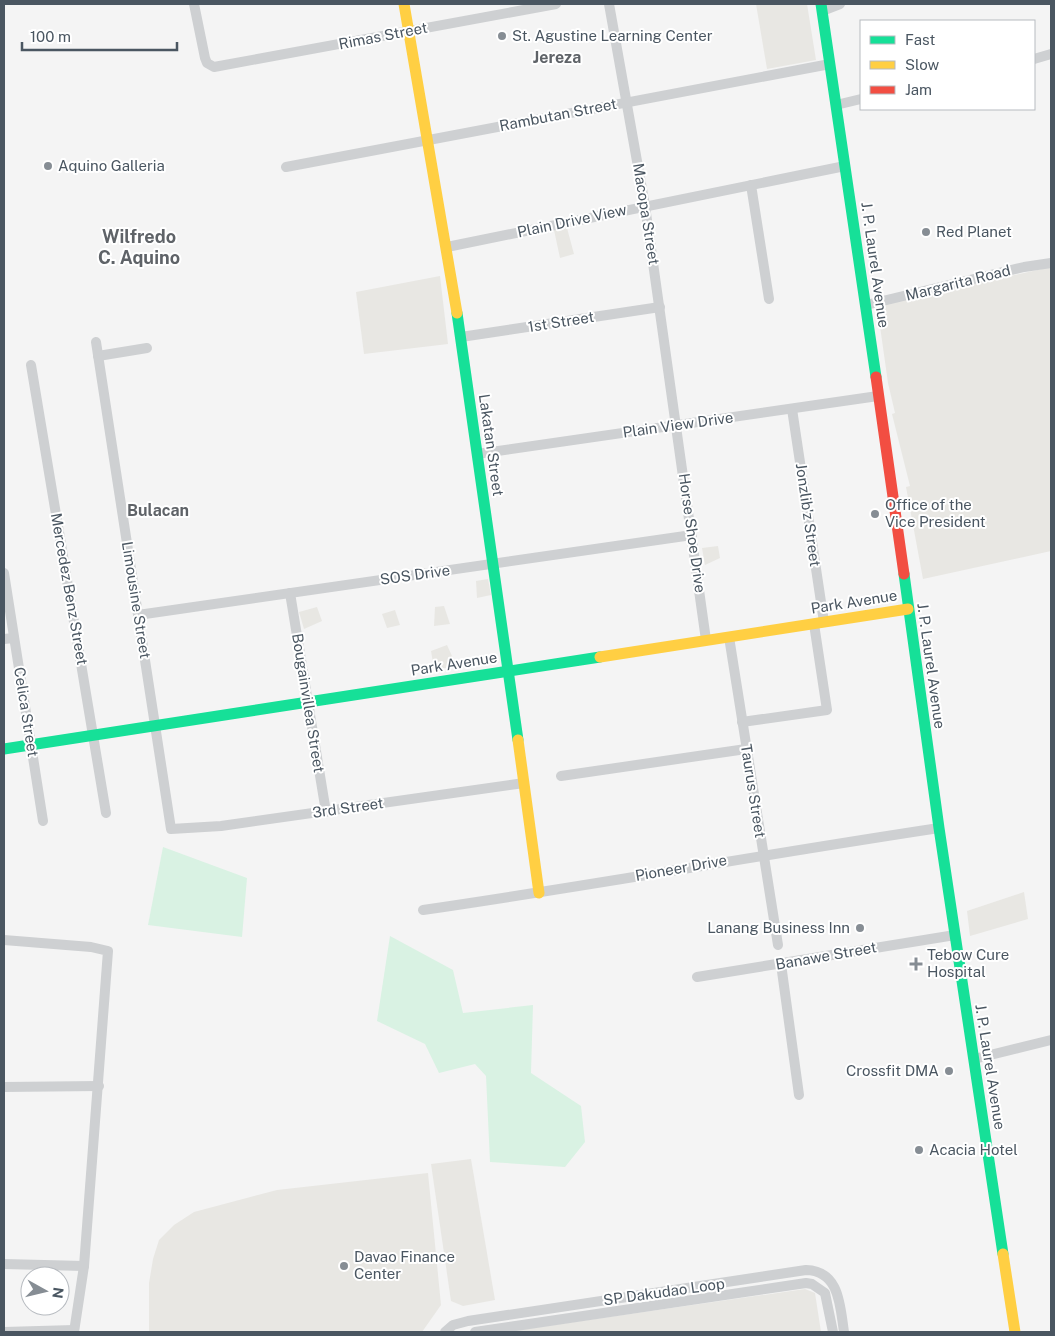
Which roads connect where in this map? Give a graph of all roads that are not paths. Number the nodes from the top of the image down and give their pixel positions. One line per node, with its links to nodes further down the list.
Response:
1 (194, 4): 7 (street, Rimas Street)
2 (404, 4): 7 (street, Lakatan Street)
3 (556, 4): 7 (street, Rimas Street)
4 (609, 4): 12 (street, Macopa Street)
5 (840, 4): 6 (street)
6 (822, 7): 10 (street, J. P. Laurel Avenue)
7 (409, 31): 14 (street, Lakatan Street)
8 (1051, 54): 9 (street)
9 (1035, 59)
10 (830, 64): 12 (street, Rambutan Street); 13 (street, J. P. Laurel Avenue)
11 (860, 99): 13 (street)
12 (628, 102): 14 (street, Rambutan Street); 18 (street, Macopa Street)
13 (836, 105): 15 (street, J. P. Laurel Avenue)
14 (429, 140): 16 (street, Rambutan Street); 19 (street, Lakatan Street)
15 (845, 166): 17 (street, Plain Drive View); 22 (street, J. P. Laurel Avenue)
16 (286, 168)
17 (751, 185): 18 (street, Plain Drive View); 21 (street)
18 (645, 206): 19 (street, Plain Drive View); 23 (street, Macopa Street)
19 (447, 247): 24 (street, Lakatan Street)
20 (1051, 263): 22 (street, Margarita Road)
21 (769, 299)
22 (866, 305): 29 (street, J. P. Laurel Avenue)
23 (660, 307): 24 (street, 1st Street); 31 (street, Macopa Street)
24 (461, 337): 32 (street, Lakatan Street)
25 (96, 342): 27 (street, Limousine Street)
26 (147, 348): 27 (street)
27 (98, 356): 38 (street, Limousine Street)
28 (31, 365): 47 (street, Mercedez Benz Street)
29 (878, 396): 30 (street, Plain View Drive); 37 (street, J. P. Laurel Avenue)
30 (792, 408): 31 (street, Plain View Drive); 39 (street, Jonzlib'z Street)
31 (677, 425): 32 (street, Plain View Drive); 33 (street, Horse Shoe Drive)
32 (477, 454): 34 (street, Lakatan Street)
33 (692, 535): 34 (street, SOS Drive); 42 (street, Horse Shoe Drive)
34 (493, 564): 36 (street, SOS Drive); 43 (street, Lakatan Street)
35 (4, 573): 41 (street, Celica Street)
36 (290, 593): 38 (street, SOS Drive); 44 (street, Bougainvillea Street)
37 (908, 609): 39 (street, Park Avenue); 56 (street, J. P. Laurel Avenue)
38 (138, 615): 46 (street, Limousine Street)
39 (819, 623): 40 (street, Park Avenue); 45 (street, Jonzlib'z Street)
40 (729, 637): 42 (street, Park Avenue); 45 (street, Taurus Street)
41 (9, 638): 48 (street, Celica Street)
42 (706, 640): 43 (street, Park Avenue)
43 (509, 671): 44 (street, Park Avenue); 52 (street, Lakatan Street)
44 (308, 702): 46 (street, Park Avenue); 53 (street, Bougainvillea Street)
45 (742, 722): 50 (street, Taurus Street)
46 (155, 726): 47 (street, Park Avenue); 57 (street, Limousine Street)
47 (93, 735): 48 (street, Park Avenue); 54 (street, Mercedez Benz Street)
48 (30, 745): 49 (street, Park Avenue); 55 (street, Celica Street)
49 (4, 749)
50 (746, 749): 51 (street); 58 (street, Taurus Street)
51 (561, 776)
52 (524, 783): 53 (street, 3rd Street); 59 (street, Lakatan Street)
53 (326, 812): 57 (street, 3rd Street)
54 (106, 813)
55 (43, 821)
56 (939, 828): 58 (street, Pioneer Drive); 61 (street, J. P. Laurel Avenue)
57 (171, 829)
58 (764, 854): 59 (street, Pioneer Drive); 63 (street, Taurus Street)
59 (539, 893): 60 (street, Pioneer Drive)
60 (423, 910)
61 (955, 935): 64 (street, Banawe Street); 67 (street, J. P. Laurel Avenue)
62 (4, 940): 68 (street)
63 (778, 945)
64 (781, 964): 65 (street, Banawe Street); 70 (street)
65 (697, 977)
66 (1051, 1040): 67 (street)
67 (974, 1059): 81 (street, J. P. Laurel Avenue)
68 (98, 1086): 69 (street); 72 (street)
69 (4, 1088)
70 (800, 1096)
71 (4, 1264): 72 (street)
72 (84, 1266): 75 (street)
73 (730, 1282): 74 (street); 77 (street, SP Dakudao Loop); 80 (street, SP Dakudao Loop)
74 (732, 1294): 78 (street, SP Dakudao Loop); 79 (street, SP Dakudao Loop)
75 (74, 1331): 76 (street)
76 (4, 1332)
77 (445, 1332)
78 (475, 1332)
79 (833, 1332)
80 (844, 1332)
81 (1015, 1332)

